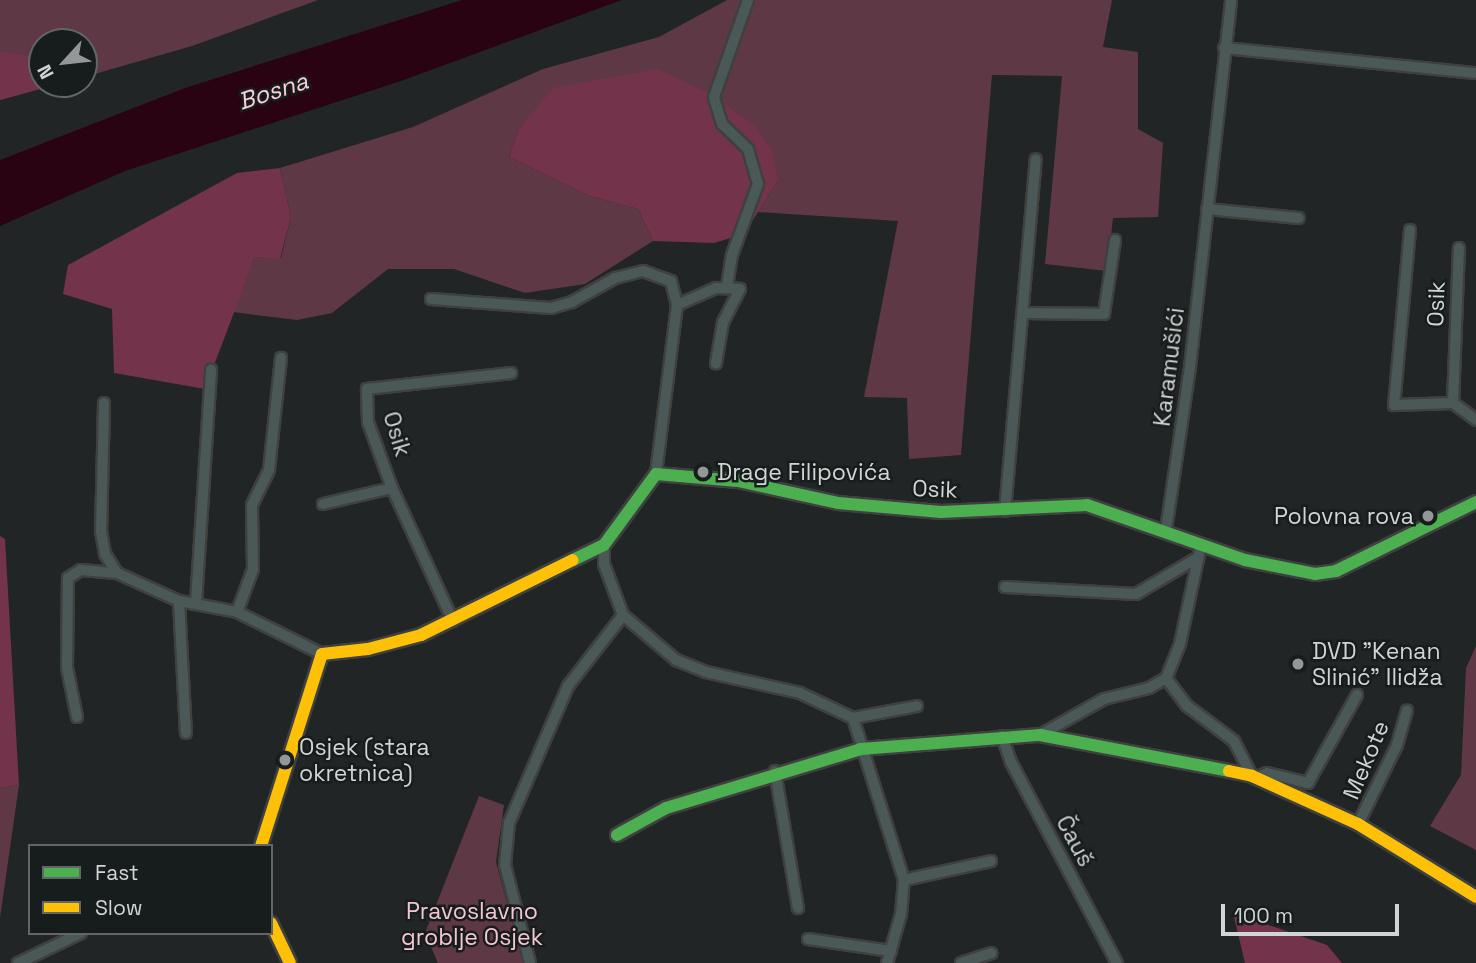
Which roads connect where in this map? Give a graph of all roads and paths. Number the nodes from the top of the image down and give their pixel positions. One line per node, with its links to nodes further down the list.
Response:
1 (748, 0): 11 (street)
2 (1231, 0): 3 (street, Karamušići)
3 (1224, 48): 4 (street); 6 (street, Karamušići)
4 (1476, 73)
5 (1037, 159): 14 (street)
6 (1207, 209): 7 (street); 27 (street, Karamušići)
7 (1299, 218)
8 (1410, 230): 20 (street, Osik)
9 (1115, 240): 14 (street)
10 (1459, 248): 20 (street, Osik)
11 (727, 286): 13 (street); 16 (street)
12 (431, 299): 13 (street)
13 (677, 305): 22 (street)
14 (1023, 313): 26 (street)
15 (281, 358): 35 (street)
16 (716, 363)
17 (211, 369): 34 (street)
18 (511, 373): 23 (street, Osik)
19 (103, 403): 31 (street)
20 (1453, 403): 21 (street)
21 (1476, 420)
22 (656, 474): 26 (main road, Osik); 28 (main road)
23 (392, 488): 25 (street); 37 (street, Osik)
24 (1476, 502): 29 (main road, Osik)
25 (323, 504)
26 (1005, 511): 27 (main road, Osik)
27 (1166, 530): 29 (main road, Osik)
28 (604, 545): 36 (street); 37 (main road)
29 (1201, 545): 30 (street)
30 (1197, 558): 32 (street); 39 (street)
31 (117, 573): 33 (street); 43 (street)
32 (1005, 587)
33 (178, 601): 34 (street); 45 (street)
34 (196, 603): 35 (street)
35 (237, 612): 38 (street)
36 (623, 615): 44 (street); 65 (street)
37 (453, 621): 38 (main road)
38 (322, 654): 53 (main road)
39 (1166, 678): 46 (street); 50 (street)
40 (1357, 695): 50 (street, Mekote)
41 (917, 706): 44 (street)
42 (1407, 710): 51 (street, Mekote)
43 (76, 717)
44 (853, 718): 48 (street)
45 (186, 733)
46 (1040, 735): 47 (main road); 50 (main road)
47 (1002, 736): 48 (main road); 68 (street, Čauš)
48 (861, 750): 49 (main road); 55 (street)
49 (775, 771): 52 (main road); 57 (street)
50 (1254, 777): 51 (main road)
51 (1358, 824): 56 (main road)
52 (617, 835)
53 (262, 844)
54 (991, 861): 55 (street)
55 (904, 880): 61 (street)
56 (1476, 897)
57 (798, 908)
58 (273, 927): 64 (main road)
59 (77, 935): 63 (street)
60 (808, 939): 61 (street)
61 (891, 951): 66 (street)
62 (991, 953): 67 (street)
63 (18, 963)
64 (290, 963)
65 (530, 963)
66 (887, 963)
67 (961, 963)
68 (1117, 963)

